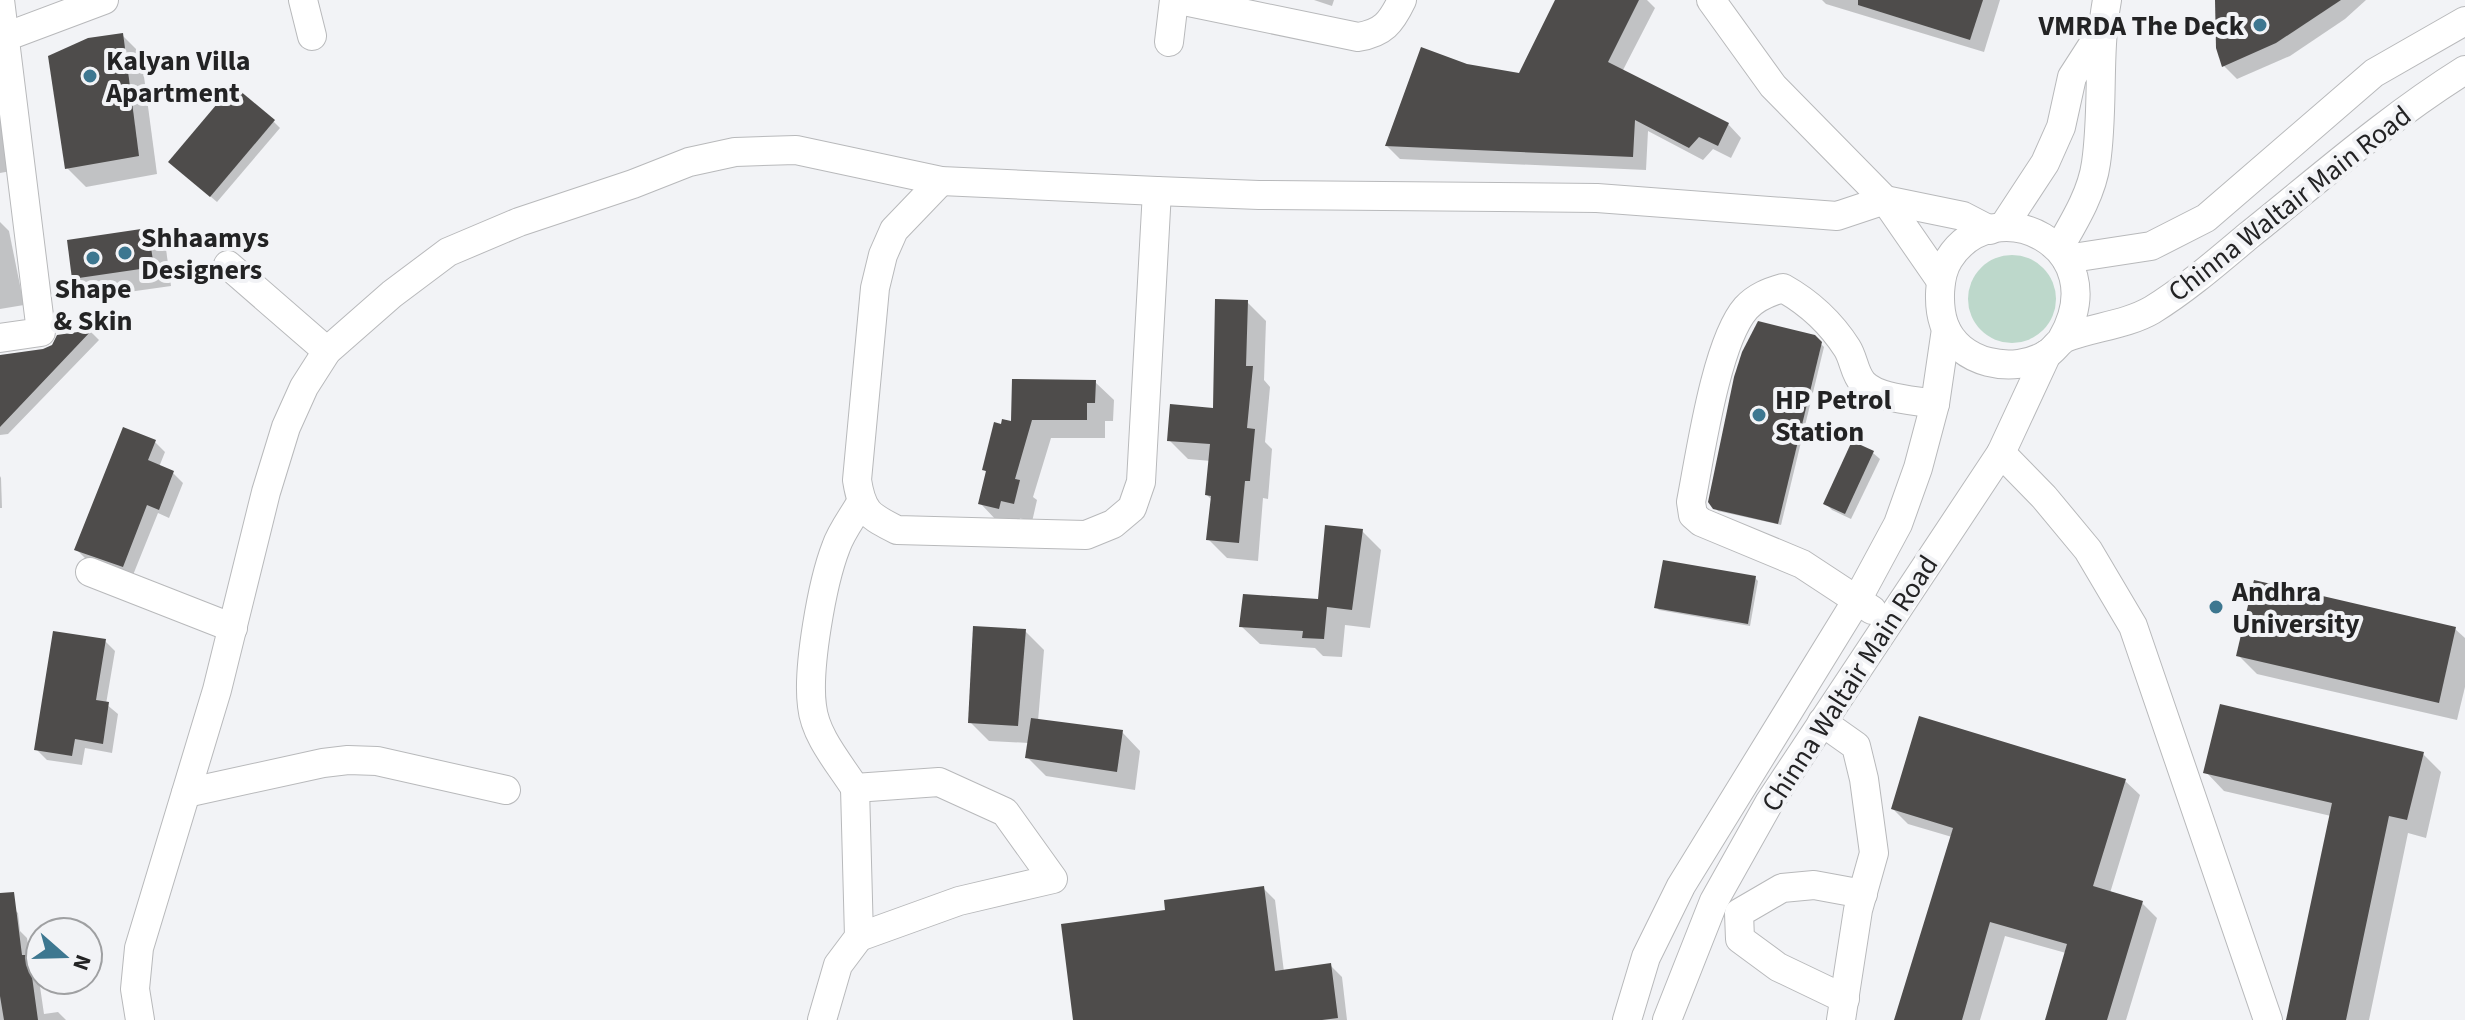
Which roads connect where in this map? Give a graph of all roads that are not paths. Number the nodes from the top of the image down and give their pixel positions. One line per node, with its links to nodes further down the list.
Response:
1 (0, 0): 11 (street)
2 (104, 0): 11 (street)
3 (303, 0): 10 (street)
4 (1176, 0): 5 (street); 12 (street)
5 (1402, 0)
6 (1711, 0): 16 (street)
7 (2107, 0): 9 (street)
8 (2465, 21): 18 (street, Chinna Waltair Main Road)
9 (2101, 32): 17 (street); 18 (street)
10 (312, 36)
11 (3, 39): 22 (street)
12 (1169, 42)
13 (2465, 70): 23 (street, Chinna Waltair Main Road)
14 (941, 181): 15 (street); 24 (street); 27 (street)
15 (1157, 191): 16 (street); 27 (street)
16 (1885, 200): 17 (street); 20 (street)
17 (1996, 228): 18 (street); 20 (street)
18 (2063, 254): 23 (street)
19 (228, 265): 24 (street)
20 (1941, 281): 21 (street)
21 (1946, 329): 23 (street); 25 (street, Chinna Waltair Main Road)
22 (0, 338)
23 (2054, 347): 26 (street, Chinna Waltair Main Road)
24 (327, 351): 31 (street)
25 (1935, 404): 29 (street, Chinna Waltair Main Road); 29 (street)
26 (2001, 453): 30 (street, Chinna Waltair Main Road); 44 (street)
27 (860, 504): 33 (street)
28 (90, 572): 31 (street)
29 (1857, 600): 30 (street); 42 (street, Chinna Waltair Main Road)
30 (1889, 622): 32 (street, Chinna Waltair Main Road)
31 (233, 628): 35 (street)
32 (1822, 722): 36 (street); 37 (street, Chinna Waltair Main Road)
33 (855, 788): 38 (street); 38 (street)
34 (506, 790): 35 (street)
35 (186, 793): 40 (street)
36 (1863, 894): 37 (street); 39 (street)
37 (1727, 907): 39 (street); 43 (street, Chinna Waltair Main Road)
38 (859, 937): 41 (street)
39 (1843, 1010)
40 (140, 1020)
41 (822, 1020)
42 (1627, 1020)
43 (1667, 1020)
44 (2268, 1020)

